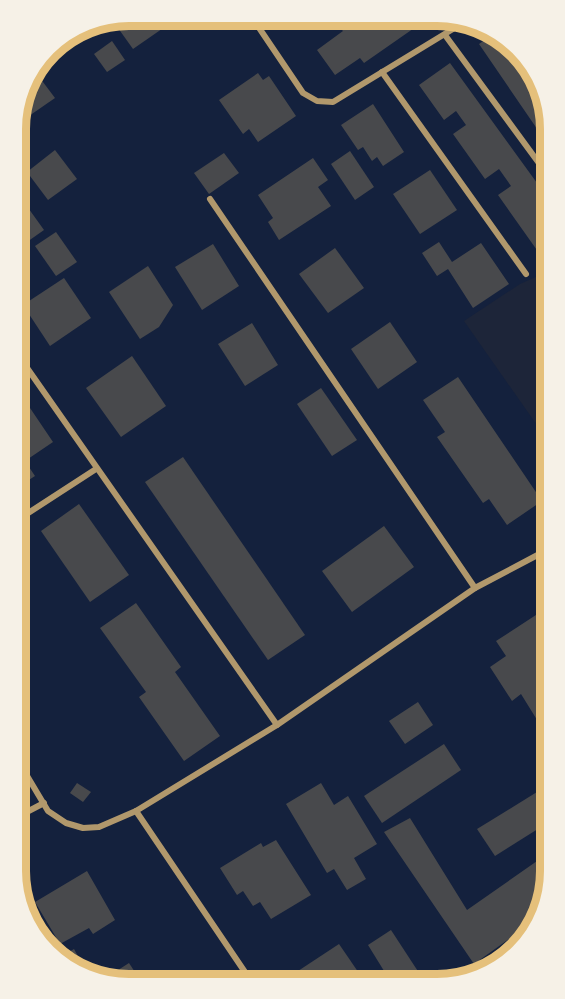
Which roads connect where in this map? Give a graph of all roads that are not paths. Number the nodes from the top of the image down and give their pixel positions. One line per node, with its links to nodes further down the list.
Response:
1 (258, 26): 4 (street)
2 (456, 27): 3 (street)
3 (445, 34): 4 (street); 5 (street)
4 (382, 72): 7 (street)
5 (540, 164)
6 (210, 199): 12 (street)
7 (526, 274)
8 (26, 367): 9 (street)
9 (96, 469): 10 (street); 13 (street)
10 (26, 514)
11 (539, 554): 12 (street)
12 (475, 588): 13 (street)
13 (277, 725): 16 (street)
14 (26, 774): 15 (street)
15 (44, 803): 16 (street); 17 (street)
16 (136, 811): 18 (street)
17 (26, 812)
18 (246, 974)

